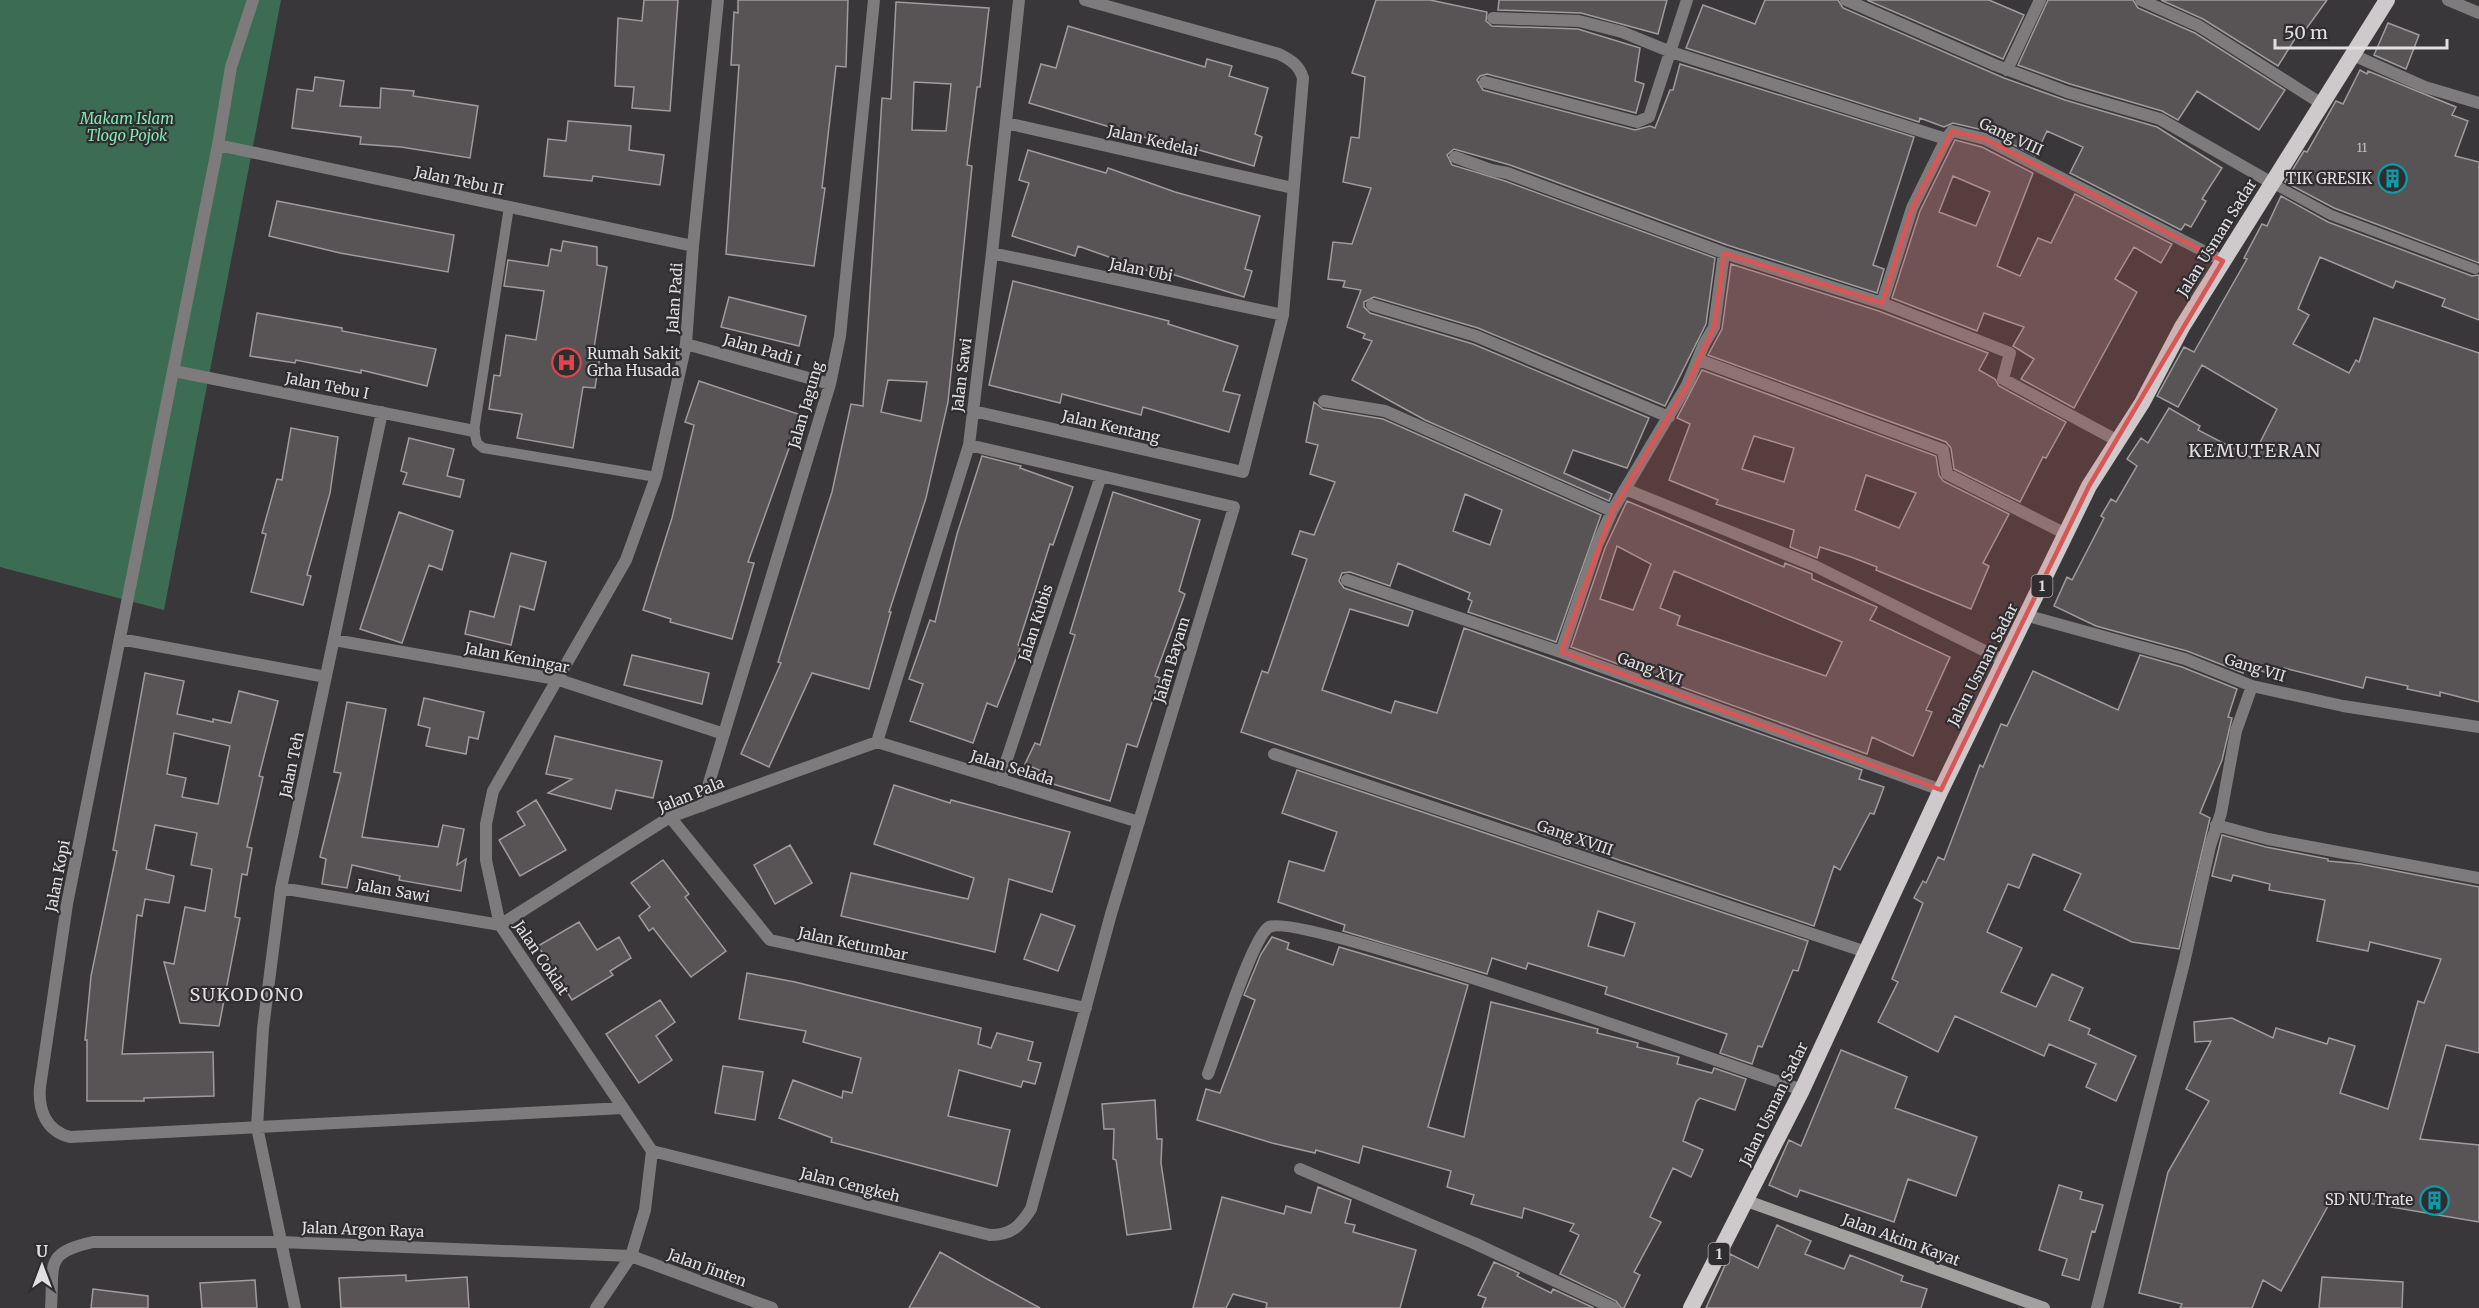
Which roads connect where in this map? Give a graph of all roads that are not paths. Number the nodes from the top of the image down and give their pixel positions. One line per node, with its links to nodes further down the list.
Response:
1 (253, 0): 22 (street, Jalan Kopi)
2 (718, 0): 27 (street, Jalan Padi)
3 (874, 0): 38 (street, Jalan Jagung)
4 (1019, 0): 20 (street, Jalan Sawi)
5 (1085, 0): 25 (street)
6 (1687, 0): 14 (street)
7 (1845, 0): 16 (street)
8 (2040, 0): 16 (street)
9 (2141, 0): 19 (street)
10 (2387, 0): 15 (highway, Jalan Usman Sadar / 1)
11 (2448, 0): 12 (street)
12 (2479, 13)
13 (1493, 18): 14 (street)
14 (1671, 52): 17 (street); 21 (street)
15 (2353, 55): 18 (street); 19 (highway, Jalan Usman Sadar / 1)
16 (2007, 70): 24 (street)
17 (1485, 82)
18 (2479, 103)
19 (2322, 104): 24 (highway, Jalan Usman Sadar / 1)
20 (1006, 123): 25 (street, Jalan Kedelai); 28 (street, Jalan Sawi)
21 (1946, 139): 30 (street, Gang VIII); 32 (street)
22 (218, 145): 26 (street, Jalan Tebu II); 37 (street, Jalan Kopi)
23 (1455, 157): 29 (street)
24 (2272, 183): 30 (highway, Jalan Usman Sadar / 1); 31 (lane)
25 (1293, 188): 34 (street)
26 (509, 207): 27 (street, Jalan Tebu II); 43 (lane)
27 (693, 246): 35 (street, Jalan Padi)
28 (992, 253): 34 (street, Jalan Ubi); 40 (street, Jalan Sawi)
29 (1724, 253): 32 (street); 36 (street)
30 (2223, 261): 44 (highway, Jalan Usman Sadar / 1)
31 (2475, 269)
32 (1882, 303): 44 (street)
33 (1372, 305): 42 (street)
34 (1283, 315): 40 (street, Jalan Kentang)
35 (686, 344): 38 (street, Jalan Padi I); 47 (street, Jalan Padi)
36 (1699, 360): 42 (street); 50 (street)
37 (174, 372): 41 (street, Jalan Tebu I); 53 (street, Jalan Kopi)
38 (830, 384): 61 (street, Jalan Jagung)
39 (1324, 401): 49 (street)
40 (973, 411): 45 (street, Jalan Sawi)
41 (382, 412): 43 (street, Jalan Tebu I); 54 (street, Jalan Teh)
42 (1669, 417): 48 (street)
43 (474, 431): 47 (lane)
44 (2118, 441): 50 (highway, Jalan Usman Sadar / 1)
45 (969, 445): 46 (street); 62 (street, Jalan Sawi)
46 (1101, 476): 64 (street, Jalan Kubis); 68 (street, Jalan Bayam)
47 (656, 477): 58 (street, Jalan Padi)
48 (1625, 489): 49 (street); 56 (street)
49 (1612, 511): 55 (street)
50 (2066, 534): 52 (highway, Jalan Usman Sadar / 1)
51 (1347, 580): 55 (street, Gang XVI)
52 (2028, 616): 56 (highway, Jalan Usman Sadar / 1); 59 (street, Gang VII)
53 (120, 639): 57 (street); 78 (street, Jalan Kopi)
54 (334, 640): 57 (street, Jalan Teh); 58 (street, Jalan Keningar)
55 (1561, 652): 65 (street, Gang XVI)
56 (2003, 660): 65 (highway, Jalan Usman Sadar / 1)
57 (326, 678): 71 (street, Jalan Teh)
58 (556, 679): 61 (street, Jalan Keningar); 72 (street, Jalan Coklat)
59 (2252, 686): 60 (street, Gang VII); 69 (street)
60 (2479, 727)
61 (724, 734): 66 (street, Jalan Jagung)
62 (877, 742): 64 (street, Jalan Selada); 66 (street, Jalan Pala)
63 (1274, 754): 73 (street, Gang XVIII)
64 (1000, 780): 68 (street, Jalan Selada)
65 (1941, 790): 73 (highway, Jalan Usman Sadar / 1)
66 (702, 806): 67 (street, Jalan Pala)
67 (670, 817): 72 (street, Jalan Pala); 74 (street, Jalan Ketumbar)
68 (1139, 822): 74 (street, Jalan Bayam)
69 (2216, 825): 70 (street); 92 (street)
70 (2479, 878)
71 (281, 888): 72 (street, Jalan Sawi); 78 (street, Jalan Teh)
72 (500, 925): 77 (street, Jalan Coklat)
73 (1866, 952): 76 (highway, Jalan Usman Sadar / 1)
74 (1086, 1008): 82 (street, Jalan Bayam)
75 (1208, 1074): 76 (street)
76 (1802, 1090): 81 (highway, Jalan Usman Sadar / 1)
77 (622, 1108): 78 (street); 79 (street, Jalan Coklat)
78 (257, 1127): 83 (street, Jalan Teh)
79 (652, 1151): 82 (street, Jalan Cengkeh); 84 (street)
80 (1300, 1169): 89 (street)
81 (1747, 1201): 90 (highway, Jalan Usman Sadar / 1); 91 (main road, Jalan Akim Kayat)
82 (1031, 1209)
83 (281, 1242): 84 (street, Jalan Argon Raya); 85 (street, Jalan Argon Raya); 86 (street, Jalan Teh)
84 (631, 1256): 87 (street); 88 (street, Jalan Jinten)
85 (51, 1308)
86 (295, 1308)
87 (596, 1308)
88 (772, 1308)
89 (1613, 1308)
90 (1691, 1308)
91 (2044, 1308)
92 (2097, 1308)

